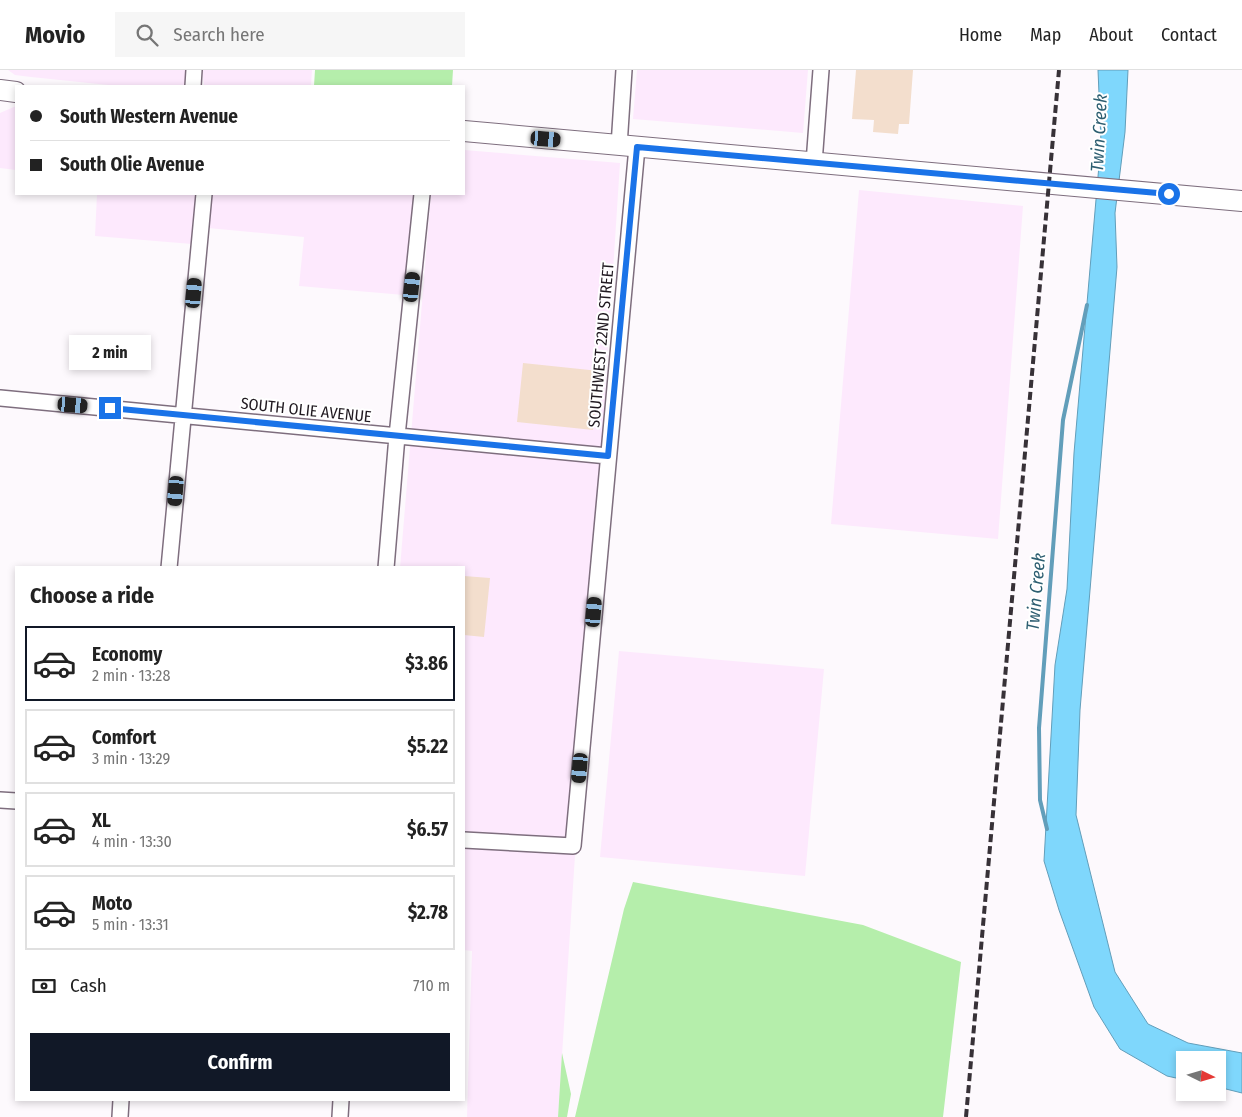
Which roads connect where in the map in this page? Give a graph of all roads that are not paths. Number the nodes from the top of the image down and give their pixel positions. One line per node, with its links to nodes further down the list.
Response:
1 (194, 70): 4 (street)
2 (624, 70): 8 (street, SOUTHWEST 22ND STREET)
3 (821, 70): 9 (street)
4 (193, 85)
5 (0, 90): 6 (main road)
6 (15, 92)
7 (465, 131): 8 (main road)
8 (628, 146): 9 (main road); 16 (street, SOUTHWEST 22ND STREET)
9 (814, 163): 12 (main road)
10 (204, 195): 14 (street)
11 (422, 195): 15 (street)
12 (1242, 201)
13 (0, 398): 14 (street, SOUTH OLIE AVENUE)
14 (183, 415): 15 (street, SOUTH OLIE AVENUE); 17 (street)
15 (397, 436): 16 (street, SOUTH OLIE AVENUE); 18 (street)
16 (608, 456): 21 (street, SOUTHWEST 22ND STREET)
17 (169, 566)
18 (386, 566)
19 (0, 800): 20 (street)
20 (15, 801)
21 (465, 840)
22 (121, 1101): 24 (street)
23 (341, 1101): 25 (street)
24 (120, 1117)
25 (340, 1117)

